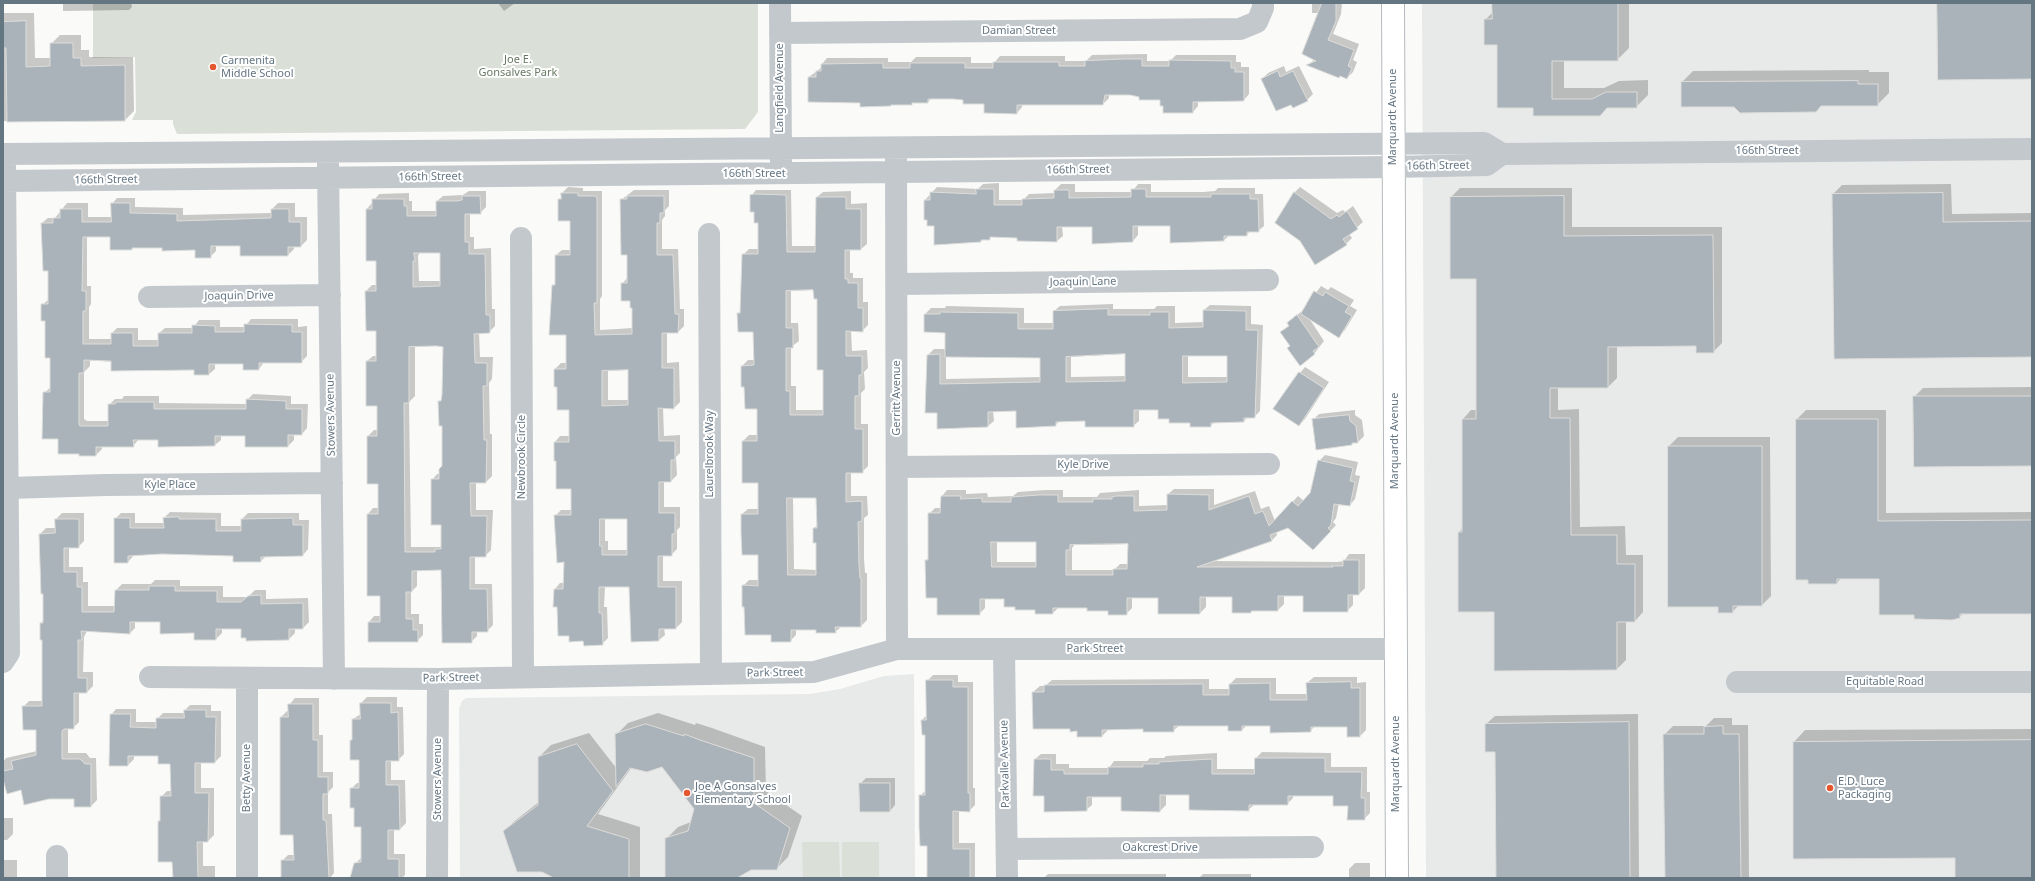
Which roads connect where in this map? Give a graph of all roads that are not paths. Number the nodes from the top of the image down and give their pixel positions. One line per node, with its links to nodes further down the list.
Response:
1 (780, 3): 4 (street, Langfield Avenue)
2 (1392, 3): 5 (main road, Marquardt Avenue)
3 (1260, 12): 4 (street, Damian Street)
4 (780, 33): 6 (street, Langfield Avenue)
5 (1393, 143): 7 (street, 166th Street); 11 (street, 166th Street); 12 (main road, Marquardt Avenue)
6 (781, 147): 7 (street, 166th Street); 9 (street, 166th Street); 14 (street, Langfield Avenue)
7 (896, 147): 13 (street, Gerritt Avenue)
8 (2032, 148): 11 (street, 166th Street)
9 (328, 151): 10 (street, 166th Street); 15 (street, Stowers Avenue)
10 (4, 154): 16 (street)
11 (1502, 154): 12 (street, 166th Street)
12 (1393, 167): 13 (street, 166th Street); 30 (main road, Marquardt Avenue)
13 (896, 172): 14 (street, 166th Street); 20 (street, Gerritt Avenue)
14 (781, 174): 15 (street, 166th Street)
15 (329, 178): 16 (street, 166th Street); 22 (street, Stowers Avenue)
16 (4, 181): 21 (street)
17 (709, 234): 32 (street, Laurelbrook Way)
18 (521, 238): 33 (street, Newbrook Circle)
19 (1268, 280): 20 (street, Joaquin Lane)
20 (897, 284): 25 (street, Gerritt Avenue)
21 (4, 291): 27 (street)
22 (330, 294): 23 (street, Joaquin Drive); 26 (street, Stowers Avenue)
23 (149, 297)
24 (1269, 464): 25 (street, Kyle Drive)
25 (897, 467): 28 (street, Gerritt Avenue)
26 (332, 483): 27 (street, Kyle Place); 36 (street, Stowers Avenue)
27 (9, 488): 31 (street)
28 (897, 648): 29 (street, Park Street); 32 (street, Park Street)
29 (1004, 649): 30 (street, Park Street); 41 (street, Parkvalle Avenue)
30 (1396, 649): 47 (main road, Marquardt Avenue)
31 (3, 662)
32 (711, 674): 33 (street, Park Street)
33 (523, 676): 37 (street, Park Street)
34 (150, 677): 35 (street, Park Street)
35 (247, 678): 36 (street, Park Street); 44 (street, Betty Avenue)
36 (334, 679): 37 (street, Park Street)
37 (438, 679): 45 (street, Stowers Avenue)
38 (1737, 682): 39 (street, Equitable Road)
39 (2032, 682)
40 (1313, 847): 41 (street, Oakcrest Drive)
41 (1007, 849): 46 (street, Parkvalle Avenue)
42 (57, 856): 43 (street)
43 (57, 878)
44 (247, 878)
45 (438, 878)
46 (1007, 878)
47 (1397, 878)

